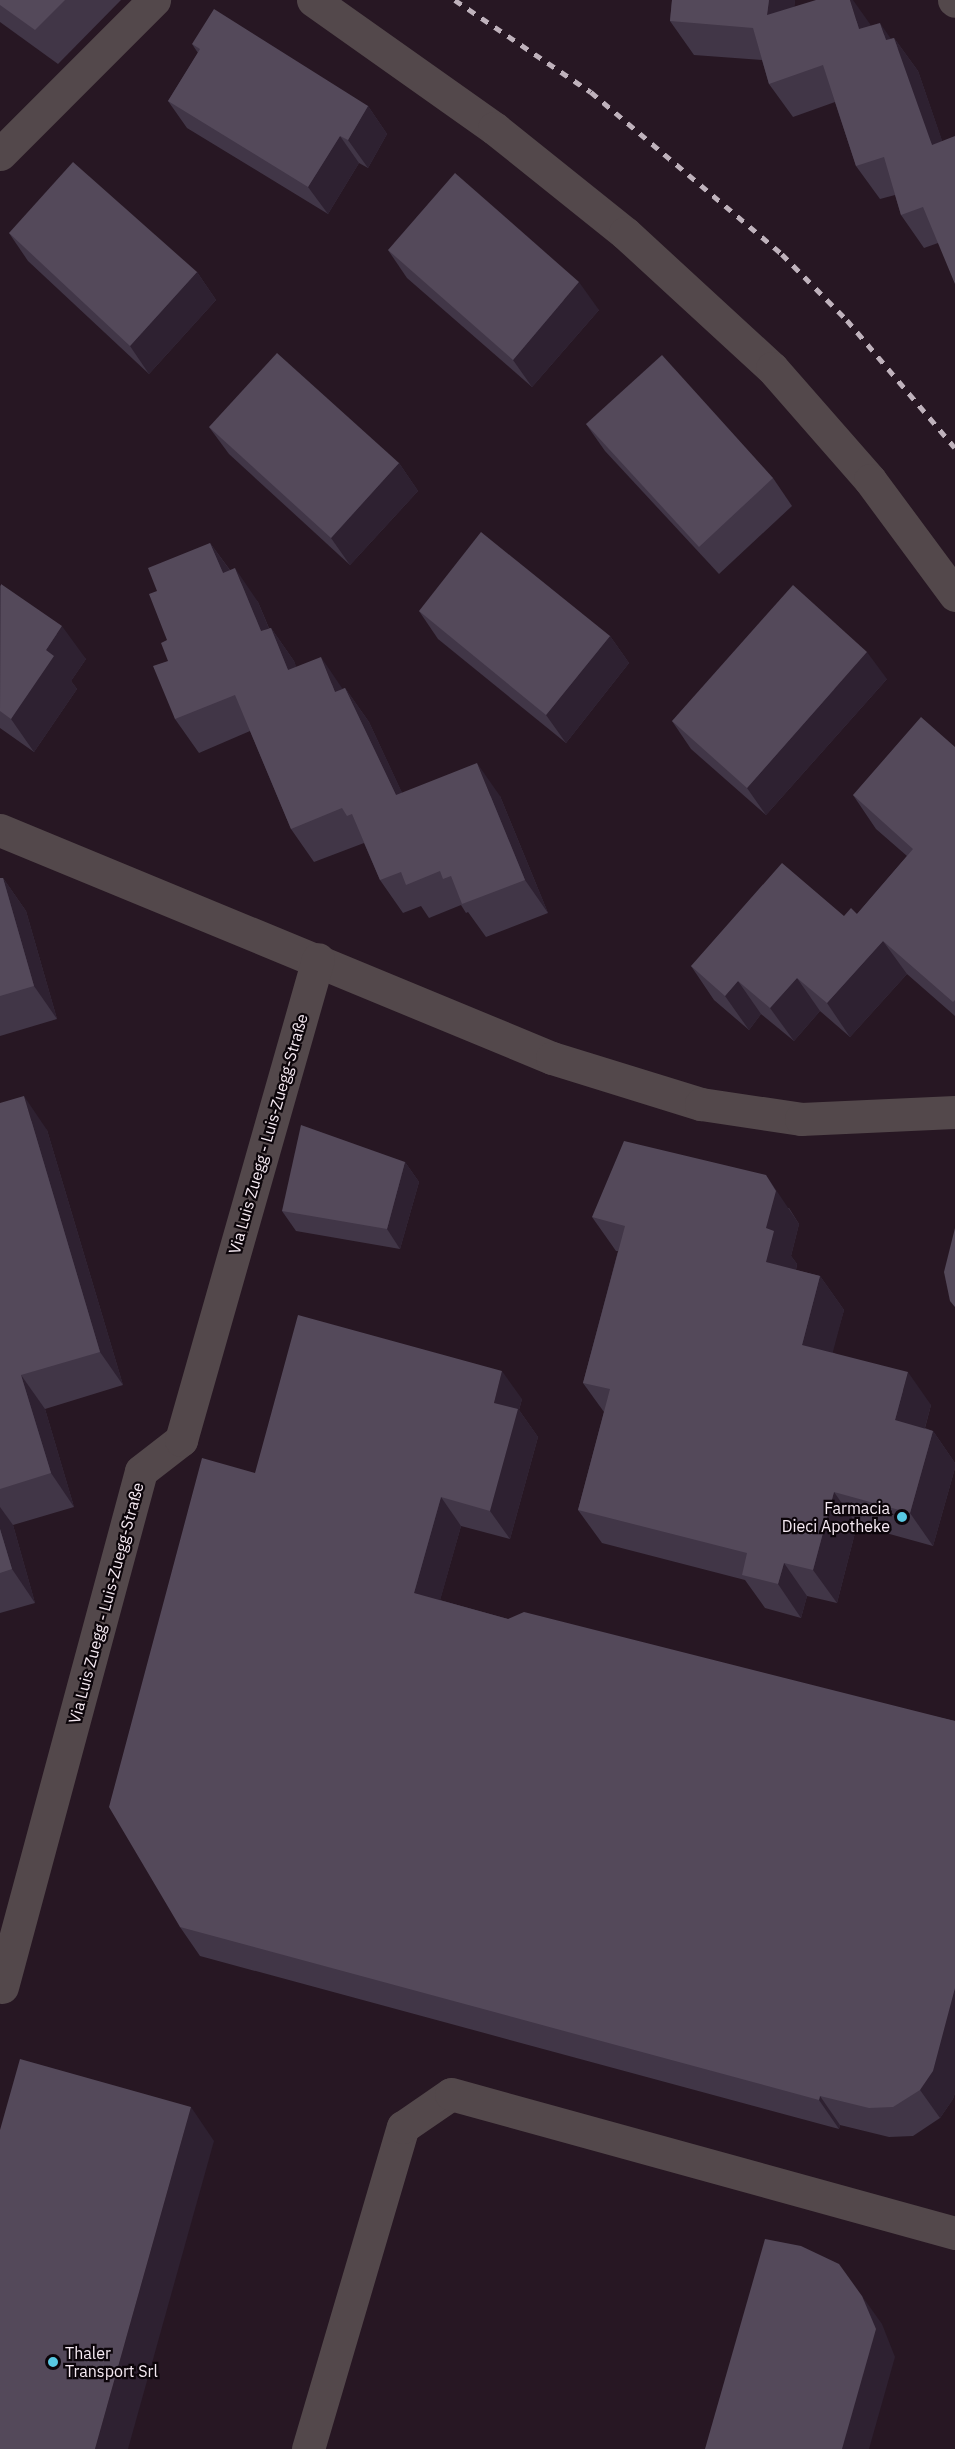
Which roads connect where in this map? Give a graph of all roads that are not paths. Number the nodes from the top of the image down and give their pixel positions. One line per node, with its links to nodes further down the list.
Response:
1 (154, 0): 3 (street)
2 (314, 0): 4 (street)
3 (0, 154)
4 (955, 595)
5 (0, 830): 6 (street)
6 (318, 959): 7 (street); 8 (street, Via Luis Zuegg - Luis-Zuegg-Straße)
7 (955, 1112)
8 (2, 1987)
9 (955, 2233): 10 (street)
10 (308, 2449)

